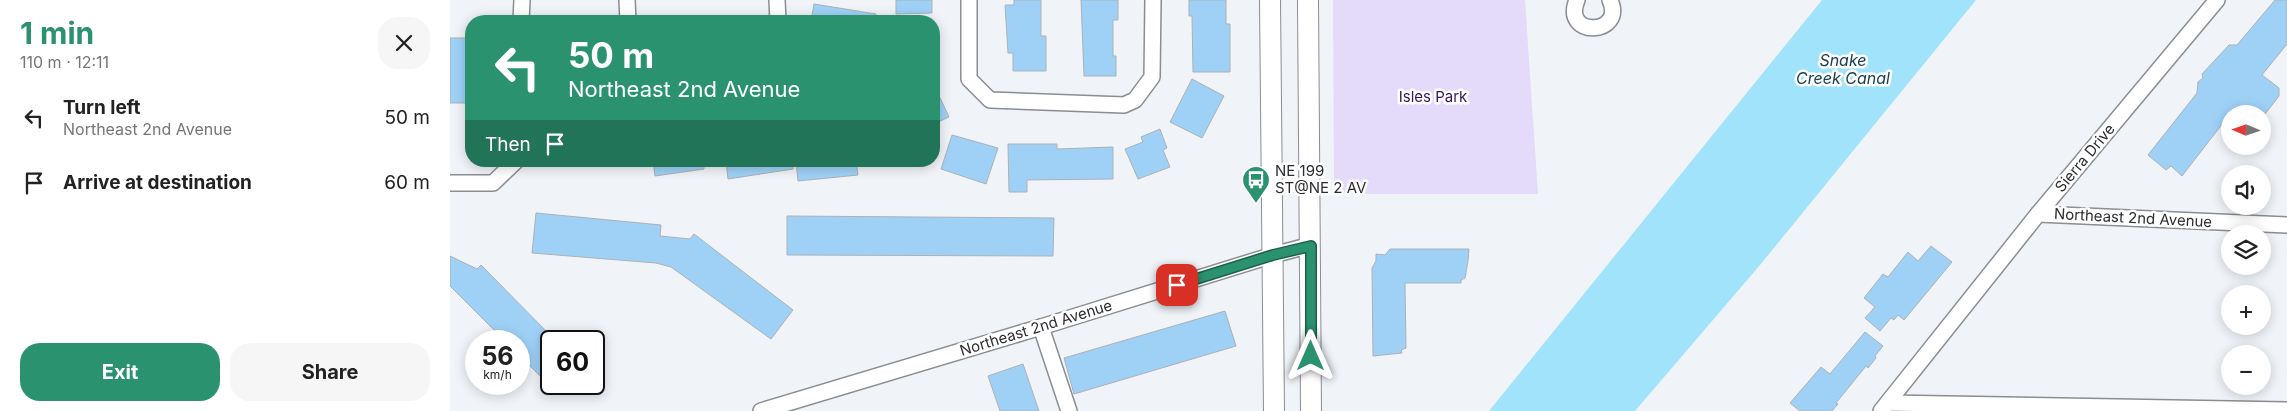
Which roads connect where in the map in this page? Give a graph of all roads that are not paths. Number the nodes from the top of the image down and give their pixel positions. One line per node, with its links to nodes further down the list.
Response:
1 (522, 0): 11 (street)
2 (627, 0): 12 (street)
3 (777, 0): 13 (street)
4 (968, 0): 5 (street)
5 (1153, 0)
6 (1270, 0): 19 (main road)
7 (1308, 0): 18 (main road)
8 (1577, 0): 9 (street)
9 (1610, 0)
10 (2217, 0): 16 (street, Sierra Drive)
11 (521, 15)
12 (628, 15)
13 (778, 15)
14 (510, 167): 15 (street)
15 (450, 183)
16 (2038, 214): 17 (street, Northeast 2nd Avenue); 22 (street, Sierra Drive)
17 (2287, 225)
18 (1311, 246): 19 (street, Northeast 2nd Avenue); 27 (main road)
19 (1273, 255): 20 (street, Northeast 2nd Avenue); 26 (main road)
20 (1041, 327): 21 (street, Northeast 2nd Avenue); 25 (street)
21 (793, 407): 24 (street, Northeast 2nd Avenue)
22 (1884, 407): 23 (street)
23 (2287, 410)
24 (761, 411)
25 (1069, 411)
26 (1274, 411)
27 (1311, 411)

